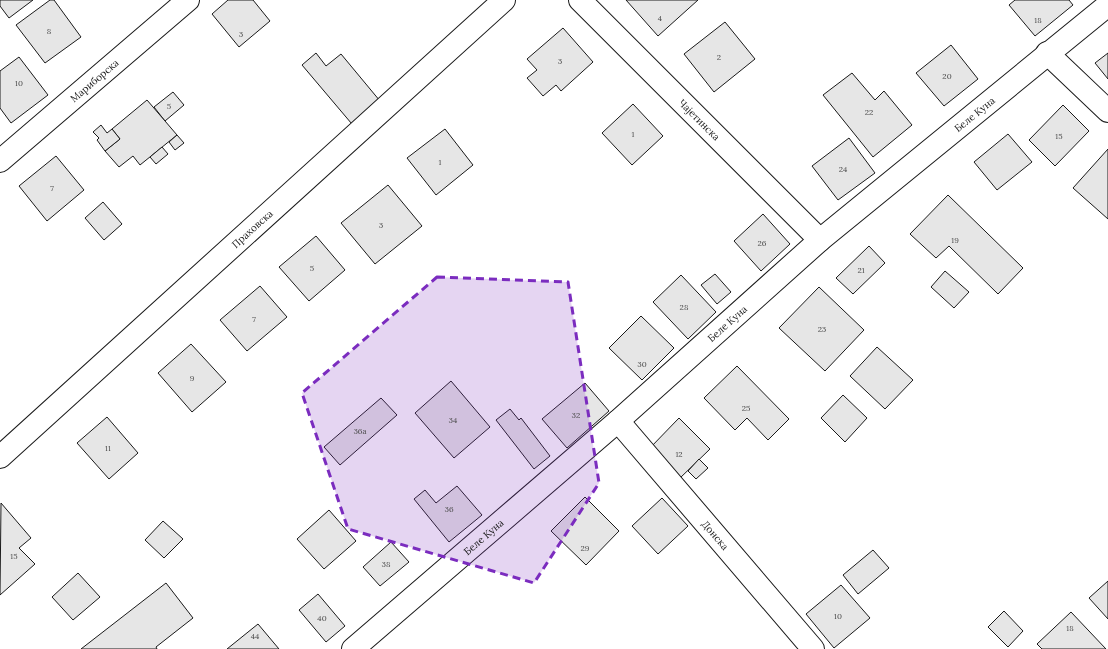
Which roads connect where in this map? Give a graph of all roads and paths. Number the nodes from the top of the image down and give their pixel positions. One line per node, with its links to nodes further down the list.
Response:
1 (188, 0): 7 (street, Мариборска)
2 (504, 0): 10 (street, Праховска)
3 (580, 0): 8 (street, Чајетинска)
4 (1108, 4): 5 (street, Беле Куна)
5 (1047, 53): 6 (street); 8 (street, Беле Куна)
6 (1108, 111)
7 (0, 161)
8 (820, 240): 9 (street, Беле Куна)
9 (618, 420): 11 (street, Беле Куна); 12 (street, Донска)
10 (0, 457)
11 (353, 649)
12 (813, 649)

